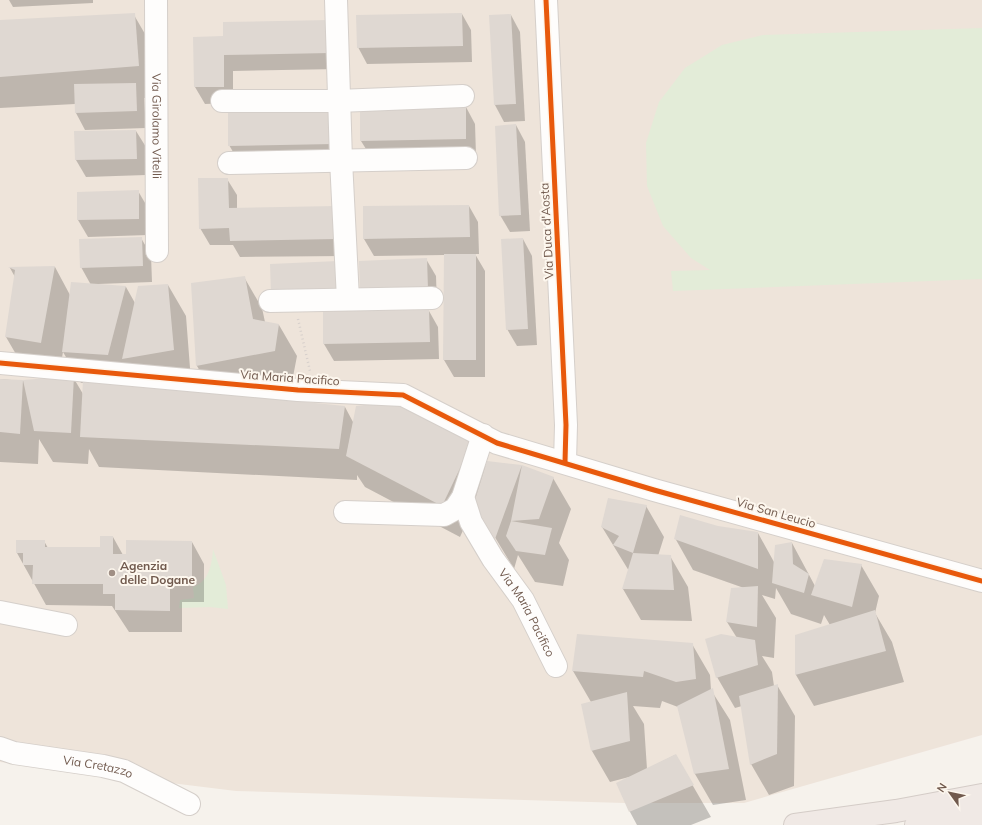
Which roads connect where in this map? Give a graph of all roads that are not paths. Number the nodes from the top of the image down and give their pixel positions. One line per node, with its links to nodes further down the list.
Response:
1 (156, 0): 10 (street, Via Girolamo Vitelli)
2 (336, 0): 6 (street)
3 (546, 0): 16 (street, Via Duca d'Aosta)
4 (463, 96): 6 (street)
5 (222, 101): 6 (street)
6 (338, 101): 8 (street)
7 (466, 158): 8 (street)
8 (341, 160): 9 (street); 12 (street)
9 (229, 163)
10 (157, 251)
11 (432, 298): 12 (street)
12 (348, 299): 13 (street)
13 (270, 301)
14 (0, 363): 15 (street, Via Maria Pacifico)
15 (483, 435): 16 (street, Via Maria Pacifico); 17 (street)
16 (565, 462): 19 (street, Via San Leucio)
17 (463, 497): 18 (street); 22 (street, Via Maria Pacifico)
18 (346, 512)
19 (982, 581)
20 (0, 612): 21 (street)
21 (66, 624)
22 (556, 666)
23 (0, 748): 25 (street, Via Cretazzo)
24 (982, 795): 27 (highway)
25 (189, 804)
26 (982, 815): 28 (highway)
27 (795, 825)
28 (916, 825)

